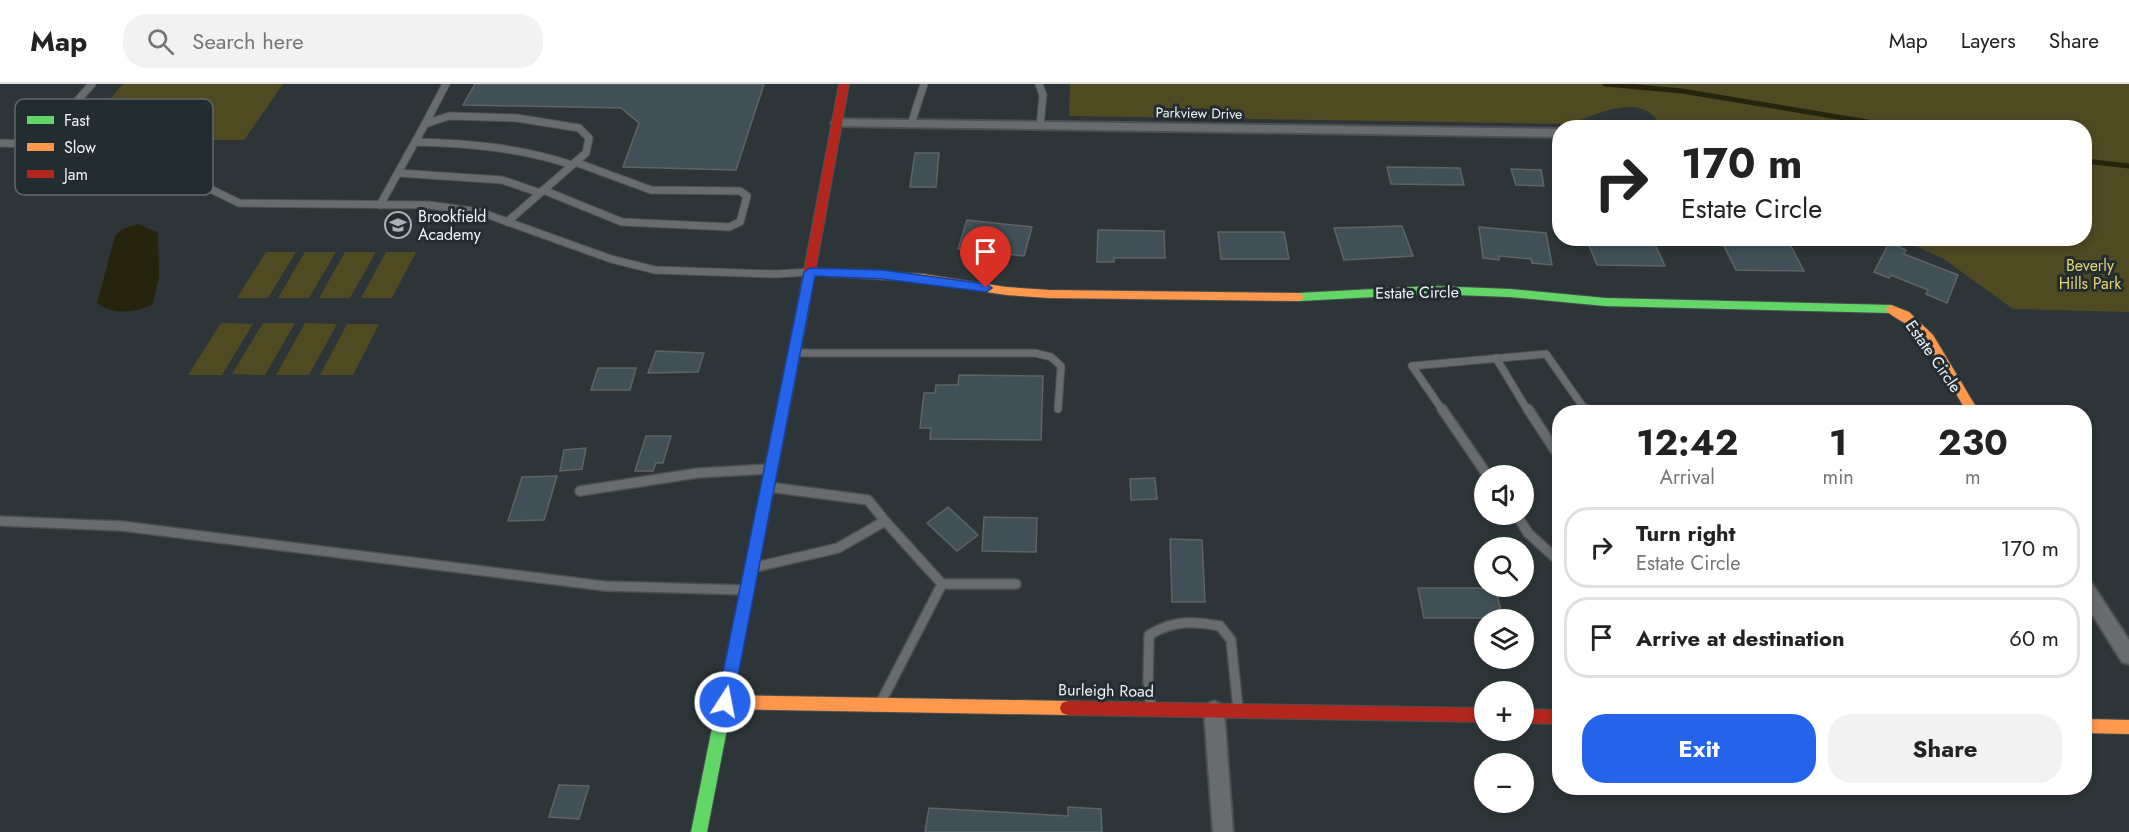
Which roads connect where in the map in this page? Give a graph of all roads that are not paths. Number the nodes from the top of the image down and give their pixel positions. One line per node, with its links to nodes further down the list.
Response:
1 (92, 84): 6 (lane)
2 (446, 84): 8 (lane)
3 (844, 84): 7 (street)
4 (924, 84): 9 (lane)
5 (1039, 84): 10 (lane)
6 (79, 99)
7 (837, 123): 9 (street, Parkview Drive); 21 (street)
8 (425, 124): 12 (lane); 15 (lane)
9 (911, 124): 10 (street, Parkview Drive)
10 (1040, 126): 11 (street, Parkview Drive)
11 (1552, 133)
12 (415, 142): 15 (lane); 16 (lane)
13 (0, 143): 14 (lane)
14 (15, 143)
15 (574, 163): 18 (lane); 18 (lane)
16 (398, 173): 18 (lane); 19 (lane)
17 (213, 190): 19 (lane)
18 (541, 192): 20 (lane)
19 (380, 205): 20 (lane)
20 (507, 222): 21 (lane)
21 (810, 272): 22 (street); 25 (street, Estate Circle)
22 (793, 353): 26 (lane); 29 (street)
23 (1496, 358): 24 (lane); 27 (lane); 28 (lane)
24 (1582, 405)
25 (1969, 405)
26 (1058, 409)
27 (1552, 448)
28 (1480, 465)
29 (769, 470): 30 (street); 31 (lane)
30 (766, 487): 33 (lane); 36 (street)
31 (580, 491)
32 (0, 521): 39 (lane)
33 (885, 521): 36 (lane); 37 (lane)
34 (1523, 525): 35 (lane)
35 (1552, 555)
36 (750, 568): 39 (street)
37 (942, 584): 38 (lane); 43 (lane)
38 (1016, 584)
39 (747, 590): 42 (street)
40 (2092, 598): 41 (street)
41 (2129, 656)
42 (725, 702): 43 (street, Burleigh Road); 52 (street)
43 (880, 704): 44 (street, Burleigh Road)
44 (1151, 708): 45 (street, Burleigh Road); 46 (lane)
45 (1214, 710): 46 (street, Burleigh Road); 53 (street)
46 (1238, 710): 47 (street, Burleigh Road)
47 (1474, 716)
48 (1534, 716): 49 (street)
49 (1552, 717)
50 (2092, 726): 51 (street)
51 (2129, 727)
52 (699, 832)
53 (1223, 832)

